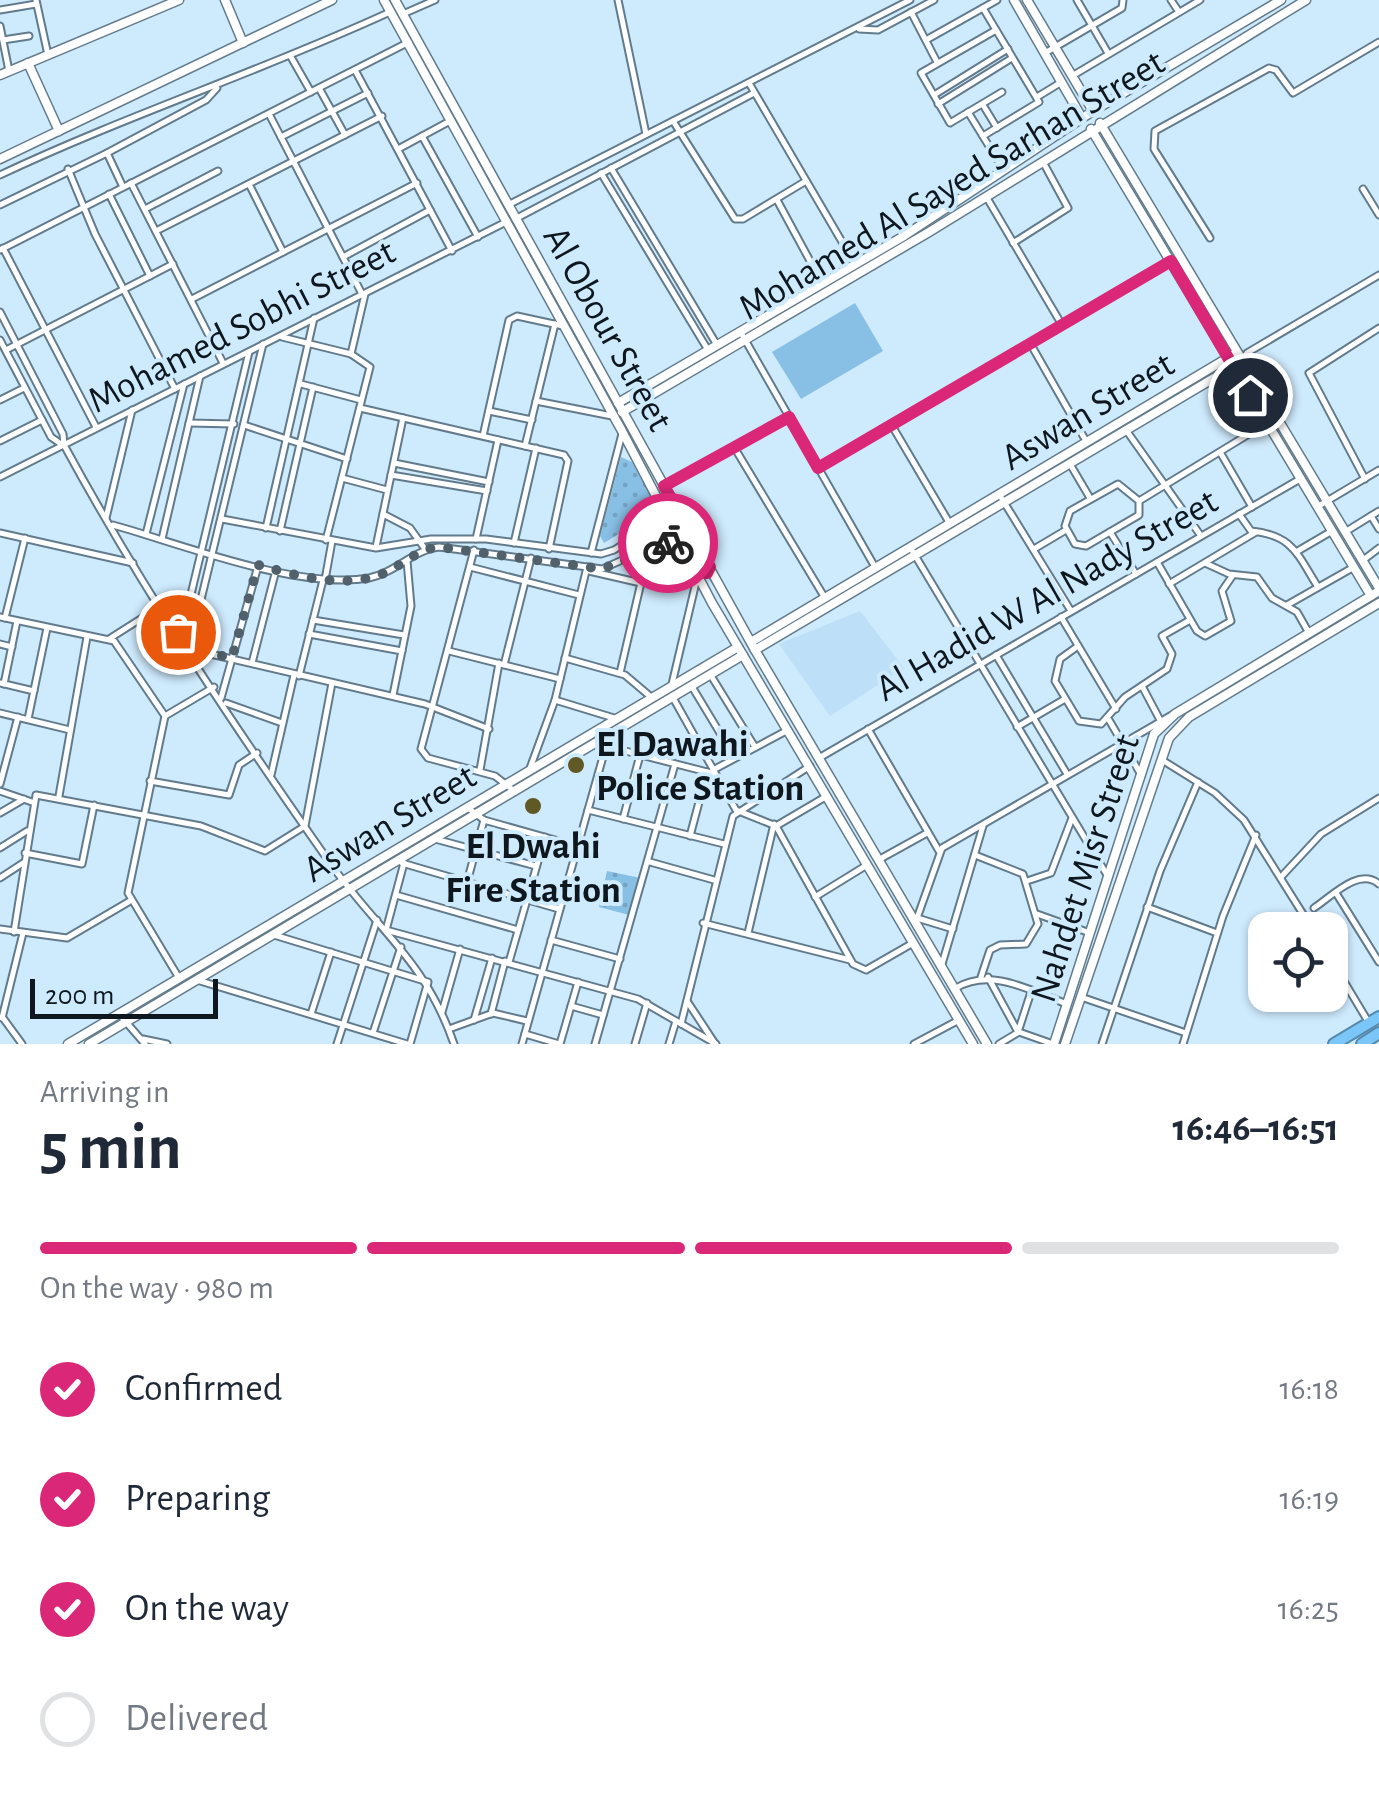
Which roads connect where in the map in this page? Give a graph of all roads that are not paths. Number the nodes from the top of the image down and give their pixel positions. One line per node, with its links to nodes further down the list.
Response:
1 (179, 0): 41 (street)
2 (226, 0): 35 (street)
3 (332, 0): 35 (street)
4 (384, 0): 22 (street, Al Obour Street)
5 (396, 0): 25 (street, Al Obour Street)
6 (435, 0): 25 (street)
7 (618, 0): 76 (street)
8 (910, 0): 28 (street)
9 (934, 0): 23 (street)
10 (997, 0): 20 (street)
11 (1014, 0): 38 (street)
12 (1028, 0): 36 (street)
13 (1077, 0): 27 (street)
14 (1122, 0): 27 (street)
15 (1172, 0): 24 (street)
16 (1200, 0): 24 (street)
17 (1281, 0): 39 (street, Mohamed Al Sayed Sarhan Street)
18 (1306, 0): 46 (street, Mohamed Al Sayed Sarhan Street)
19 (36, 2): 21 (street); 41 (street)
20 (983, 8): 29 (street); 31 (street)
21 (0, 10)
22 (390, 12): 33 (street, Al Obour Street); 42 (street)
23 (911, 12): 28 (street); 31 (street)
24 (1179, 12): 40 (street)
25 (403, 14): 62 (street, Al Obour Street)
26 (0, 26): 32 (street)
27 (1092, 26): 36 (street); 40 (street)
28 (856, 28): 51 (street)
29 (996, 30): 37 (street); 44 (street)
30 (30, 36): 32 (street)
31 (926, 40): 44 (street)
32 (1, 41): 48 (street)
33 (409, 42): 47 (street); 62 (street, Al Obour Street)
34 (1379, 42): 115 (street)
35 (243, 43): 74 (street)
36 (1055, 47): 38 (street); 49 (street)
37 (1008, 49): 43 (street); 58 (street)
38 (1045, 53): 50 (street)
39 (1190, 53): 46 (street); 64 (street, Mohamed Al Sayed Sarhan Street)
40 (1109, 54): 49 (street)
41 (48, 55): 45 (street)
42 (292, 57): 52 (street); 54 (street)
43 (1013, 58): 59 (street); 60 (street)
44 (937, 62): 58 (street)
45 (28, 63): 48 (street); 74 (street)
46 (1197, 65): 71 (street, Mohamed Al Sayed Sarhan Street)
47 (355, 70): 53 (street); 57 (street)
48 (4, 73)
49 (1072, 76): 64 (street)
50 (1062, 82): 59 (street); 68 (street)
51 (748, 83): 55 (street); 70 (street)
52 (218, 86): 83 (street); 94 (street)
53 (319, 88): 54 (street); 63 (street)
54 (311, 92): 66 (street)
55 (754, 92): 75 (street); 95 (street)
56 (1002, 92): 61 (street)
57 (368, 93): 63 (street); 67 (street)
58 (933, 96): 60 (street)
59 (1037, 97): 73 (street)
60 (938, 104): 65 (street)
61 (982, 104): 65 (street); 73 (street)
62 (448, 107): 69 (street, Al Obour Street); 72 (street, Al Obour Street)
63 (332, 111): 77 (street); 78 (street)
64 (1092, 111): 68 (street, Mohamed Al Sayed Sarhan Street)
65 (968, 112): 80 (street)
66 (269, 113): 77 (street); 96 (street)
67 (382, 116): 78 (street); 82 (street)
68 (1082, 118): 81 (street, Mohamed Al Sayed Sarhan Street)
69 (450, 121): 72 (street, Al Obour Street); 79 (street)
70 (673, 121): 75 (street); 76 (street)
71 (1096, 126): 85 (street, Mohamed Al Sayed Sarhan Street); 121 (street); 153 (street)
72 (460, 128): 104 (street, Al Obour Street); 111 (street, Al Obour Street)
73 (997, 128): 80 (street)
74 (58, 131): 86 (street)
75 (679, 132): 88 (street); 103 (street)
76 (646, 134): 104 (street)
77 (281, 136): 87 (street)
78 (344, 136): 87 (street)
79 (422, 136): 82 (street); 114 (street)
80 (984, 136): 89 (street)
81 (1039, 145): 84 (street, Mohamed Al Sayed Sarhan Street); 85 (street)
82 (400, 148): 97 (street)
83 (107, 153): 90 (street); 99 (street)
84 (1019, 158): 89 (street, Mohamed Al Sayed Sarhan Street); 91 (street)
85 (1044, 158): 91 (street, Mohamed Al Sayed Sarhan Street); 116 (street)
86 (0, 159)
87 (294, 162): 98 (street); 112 (street)
88 (610, 168): 93 (street); 148 (street)
89 (1003, 168): 123 (street, Mohamed Al Sayed Sarhan Street)
90 (68, 170): 105 (street); 106 (street)
91 (1026, 170): 102 (street, Mohamed Al Sayed Sarhan Street)
92 (218, 171): 107 (street)
93 (601, 173): 110 (street); 148 (street)
94 (0, 175)
95 (806, 180): 103 (street); 123 (street)
96 (131, 183): 99 (street); 107 (street)
97 (417, 183): 108 (street); 112 (street)
98 (250, 184): 113 (street); 119 (street)
99 (123, 187): 101 (street)
100 (1363, 190): 109 (street)
101 (109, 194): 106 (street); 125 (street)
102 (985, 196): 116 (street); 143 (street, Mohamed Al Sayed Sarhan Street)
103 (776, 200): 126 (street)
104 (510, 204): 110 (street, Al Obour Street)
105 (0, 205)
106 (84, 206): 117 (street); 128 (street)
107 (145, 209): 113 (street)
108 (430, 210): 118 (street); 120 (street)
109 (1379, 214)
110 (517, 218): 127 (street, Al Obour Street)
111 (506, 222): 114 (street, Mohamed Sobhi Street); 129 (street, Al Obour Street)
112 (328, 229): 119 (street); 120 (street)
113 (156, 231): 122 (street)
114 (478, 237): 118 (street, Mohamed Sobhi Street)
115 (1210, 238)
116 (1013, 243): 137 (street)
117 (1, 249): 139 (street)
118 (452, 251): 130 (street, Mohamed Sobhi Street)
119 (284, 252): 131 (street)
120 (343, 256): 130 (street)
121 (1171, 261): 137 (street); 153 (street)
122 (172, 264): 125 (street); 131 (street)
123 (856, 264): 126 (street, Mohamed Al Sayed Sarhan Street)
124 (1379, 275): 153 (street)
125 (150, 276): 128 (street)
126 (822, 283): 140 (street, Mohamed Al Sayed Sarhan Street)
127 (554, 285): 129 (street); 132 (street, Al Obour Street)
128 (124, 290): 139 (street); 161 (street)
129 (545, 292): 133 (street, Al Obour Street)
130 (364, 293): 135 (street, Mohamed Sobhi Street); 151 (street)
131 (192, 299): 155 (street)
132 (566, 306): 133 (street); 167 (street, Al Obour Street)
133 (554, 311): 136 (street, Al Obour Street)
134 (0, 312): 144 (street)
135 (314, 318): 141 (street, Mohamed Sobhi Street); 146 (street)
136 (559, 325): 163 (street); 166 (street); 167 (street, Al Obour Street)
137 (1062, 325): 147 (street)
138 (1379, 328): 200 (street)
139 (45, 330): 144 (street); 177 (street)
140 (740, 331): 143 (street); 148 (street, Mohamed Al Sayed Sarhan Street)
141 (279, 337): 145 (street, Mohamed Sobhi Street); 146 (street)
142 (0, 340): 149 (street)
143 (746, 341): 167 (street, Mohamed Al Sayed Sarhan Street); 168 (street)
144 (16, 344): 149 (street); 185 (street)
145 (263, 344): 150 (street, Mohamed Sobhi Street); 176 (street)
146 (311, 344): 151 (street); 158 (street)
147 (1030, 344): 175 (street); 184 (street)
148 (712, 347): 167 (street, Mohamed Al Sayed Sarhan Street)
149 (6, 350): 152 (street)
150 (249, 352): 155 (street, Mohamed Sobhi Street); 174 (street)
151 (351, 354): 164 (street)
152 (10, 358): 154 (street); 159 (street)
153 (1234, 360): 173 (street); 178 (street, Aswan Street); 184 (street, Aswan Street); 209 (street)
154 (0, 363)
155 (224, 364): 156 (street, Mohamed Sobhi Street)
156 (200, 376): 157 (street, Mohamed Sobhi Street); 172 (street)
157 (184, 384): 161 (street, Mohamed Sobhi Street); 228 (street)
158 (301, 384): 160 (street); 181 (street)
159 (25, 388): 162 (street); 170 (street)
160 (313, 388): 164 (street); 186 (street)
161 (175, 389): 165 (street, Mohamed Sobhi Street)
162 (0, 400)
163 (536, 401): 167 (street); 171 (street)
164 (360, 404): 169 (street); 191 (street)
165 (132, 410): 177 (street, Mohamed Sobhi Street); 217 (street)
166 (489, 411): 171 (street); 180 (street)
167 (618, 411): 179 (street, Al Obour Street); 203 (street, Al Obour Street)
168 (789, 417): 189 (street); 194 (street)
169 (404, 418): 180 (street); 192 (street)
170 (42, 420): 183 (street); 185 (street)
171 (532, 420): 187 (street)
172 (189, 423): 174 (street); 232 (street)
173 (1267, 423): 190 (street); 199 (street)
174 (234, 424): 243 (street)
175 (891, 424): 194 (street); 218 (street)
176 (244, 425): 181 (street); 216 (street)
177 (96, 428): 185 (street, Mohamed Sobhi Street)
178 (1126, 430): 193 (street, Aswan Street); 202 (street)
179 (622, 431): 214 (street, Al Obour Street); 249 (street)
180 (483, 436): 182 (street)
181 (288, 440): 186 (street); 219 (street)
182 (498, 440): 187 (street); 201 (street)
183 (0, 441)
184 (1086, 442): 206 (street, Aswan Street)
185 (64, 444): 197 (street, Mohamed Sobhi Street); 217 (street)
186 (299, 446): 191 (street); 223 (street)
187 (525, 446): 188 (street)
188 (536, 448): 236 (street); 241 (street)
189 (734, 448): 203 (street); 274 (street)
190 (1220, 452): 202 (street); 210 (street)
191 (346, 458): 198 (street)
192 (394, 463): 196 (street); 201 (street)
193 (1070, 464): 206 (street, Aswan Street); 207 (street)
194 (818, 468): 260 (street)
195 (1379, 470): 200 (street)
196 (392, 475): 204 (street); 205 (street)
197 (0, 477)
198 (342, 478): 204 (street); 235 (street)
199 (1300, 479): 209 (street); 210 (street, Al Hadid W Al Nady Street)
200 (1365, 479): 209 (street)
201 (489, 482): 205 (street)
202 (1167, 484): 208 (street); 229 (street)
203 (664, 486): 258 (street, Al Obour Street)
204 (388, 491): 212 (street)
205 (486, 491): 234 (street)
206 (1002, 498): 218 (street, Aswan Street); 242 (street); 245 (street, Aswan Street)
207 (1090, 498): 208 (street); 221 (street)
208 (1139, 500): 224 (street)
209 (1322, 504): 222 (street); 226 (street)
210 (1252, 506): 213 (street, Al Hadid W Al Nady Street)
211 (1379, 511): 215 (street)
212 (383, 514): 233 (street); 238 (street)
213 (1240, 514): 225 (street); 229 (street, Al Hadid W Al Nady Street)
214 (668, 516): 231 (street); 237 (street, Al Obour Street)
215 (1371, 516): 220 (street); 226 (street)
216 (222, 519): 219 (street); 248 (street)
217 (108, 521): 228 (street); 254 (street)
218 (950, 524): 245 (street, Aswan Street)
219 (266, 528): 223 (street)
220 (1379, 529)
221 (1066, 530): 224 (street); 242 (street)
222 (1332, 531): 247 (street); 259 (street)
223 (280, 532): 235 (street)
224 (1110, 532): 264 (street)
225 (1256, 532): 247 (street); 255 (street)
226 (1345, 532): 252 (street)
227 (0, 533): 230 (street)
228 (146, 534): 232 (street)
229 (1201, 536): 253 (street, Al Hadid W Al Nady Street)
230 (24, 538): 254 (street); 280 (street)
231 (633, 538): 246 (street); 249 (street)
232 (162, 539): 243 (street)
233 (421, 540): 234 (street); 238 (street); 240 (street)
234 (476, 540): 236 (street); 244 (street)
235 (329, 541): 238 (street); 266 (street)
236 (514, 544): 241 (street)
237 (683, 545): 246 (street); 263 (street, Al Obour Street)
238 (376, 548)
239 (1379, 548): 252 (street)
240 (425, 549): 244 (street); 251 (street)
241 (549, 549): 249 (street)
242 (1033, 549): 279 (street)
243 (204, 550): 248 (street); 289 (street)
244 (474, 550): 250 (street); 257 (street)
245 (913, 551): 260 (street, Aswan Street); 293 (street, Aswan Street); 305 (street)
246 (643, 552): 261 (street); 268 (street)
247 (1296, 552): 270 (street)
248 (214, 553): 256 (street); 296 (street)
249 (591, 553)
250 (532, 558): 261 (street); 267 (street)
251 (407, 560): 266 (street); 288 (street)
252 (1362, 561): 271 (street)
253 (1156, 562): 264 (street, Al Hadid W Al Nady Street); 269 (street)
254 (133, 563): 277 (street)
255 (1205, 563): 265 (street); 269 (street)
256 (258, 565): 262 (street); 301 (street)
257 (470, 567): 267 (street); 298 (street)
258 (710, 567): 263 (street); 273 (street, Al Obour Street)
259 (1354, 567): 270 (street); 271 (street)
260 (875, 568): 274 (street, Aswan Street)
261 (586, 569): 268 (street); 272 (street)
262 (276, 570): 266 (street); 303 (street)
263 (697, 573): 275 (street, Al Obour Street); 318 (street)
264 (1136, 574): 279 (street, Al Hadid W Al Nady Street)
265 (1233, 575): 276 (street); 283 (street)
266 (324, 580): 282 (street)
267 (525, 582): 272 (street); 304 (street)
268 (641, 583): 306 (street)
269 (1169, 584): 283 (street)
270 (1318, 588): 276 (street)
271 (1376, 591): 286 (street, Nahdet Misr Street)
272 (580, 596): 302 (street)
273 (725, 596): 275 (street); 293 (street, Al Obour Street)
274 (825, 598): 293 (street, Aswan Street)
275 (712, 603): 299 (street, Al Obour Street)
276 (1286, 605): 286 (street)
277 (161, 606): 289 (street); 291 (street)
278 (1378, 606): 309 (street, Nahdet Misr Street)
279 (1071, 612): 281 (street, Al Hadid W Al Nady Street)
280 (3, 617): 284 (street)
281 (1061, 617): 294 (street); 300 (street, Al Hadid W Al Nady Street)
282 (313, 620): 287 (street); 288 (street)
283 (1190, 620): 314 (street)
284 (18, 621): 285 (street); 295 (street)
285 (46, 628): 290 (street); 317 (street)
286 (1309, 633): 309 (street, Nahdet Misr Street)
287 (310, 634): 297 (street); 308 (street)
288 (405, 635): 297 (street)
289 (180, 636): 296 (street)
290 (87, 637): 291 (street); 339 (street)
291 (108, 640): 328 (street)
292 (0, 644): 295 (street)
293 (753, 646): 347 (street, Al Obour Street)
294 (1078, 646): 321 (street); 325 (street)
295 (12, 647): 312 (street)
296 (189, 649): 301 (street); 316 (street)
297 (402, 651): 319 (street)
298 (448, 651): 304 (street); 324 (street)
299 (740, 651): 307 (street, Aswan Street); 318 (street, Aswan Street); 340 (street, Al Obour Street)
300 (996, 655): 305 (street, Al Hadid W Al Nady Street); 330 (street)
301 (232, 658): 303 (street); 322 (street)
302 (565, 658): 306 (street); 310 (street)
303 (252, 663): 308 (street)
304 (502, 664): 310 (street); 337 (street)
305 (980, 664): 336 (street); 338 (street, Al Hadid W Al Nady Street)
306 (620, 673): 320 (street)
307 (710, 674): 313 (street, Aswan Street); 343 (street)
308 (297, 676): 311 (street); 335 (street)
309 (1245, 676): 315 (street, Nahdet Misr Street)
310 (560, 679): 323 (street)
311 (332, 683): 319 (street); 380 (street)
312 (2, 684): 317 (street)
313 (692, 685): 318 (street, Aswan Street); 346 (street)
314 (1142, 686): 325 (street); 334 (street)
315 (1229, 686): 327 (street, Nahdet Misr Street); 348 (street, Nahdet Misr Street)
316 (214, 687): 322 (street); 328 (street)
317 (34, 691): 331 (street)
318 (672, 692): 320 (street, Aswan Street); 341 (street, Aswan Street); 353 (street)
319 (393, 695): 324 (street)
320 (652, 698): 332 (street, Aswan Street)
321 (1065, 699): 330 (street); 333 (street)
322 (222, 700): 335 (street); 344 (street)
323 (555, 700): 332 (street); 352 (street)
324 (432, 710): 337 (street); 351 (street)
325 (1116, 710): 333 (street)
326 (0, 713): 329 (street)
327 (1175, 714): 334 (street); 356 (street, Nahdet Misr Street)
328 (165, 716): 357 (street)
329 (18, 717): 331 (street); 363 (street)
330 (1034, 718): 336 (street); 355 (street)
331 (28, 719): 339 (street)
332 (618, 719): 352 (street, Aswan Street)
333 (1109, 720): 342 (street)
334 (1160, 720): 342 (street)
335 (283, 723): 354 (street)
336 (1017, 728): 360 (street)
337 (489, 729): 351 (street)
338 (868, 729): 347 (street, Al Hadid W Al Nady Street); 383 (street)
339 (70, 730): 365 (street)
340 (788, 730): 343 (street); 350 (street, Al Obour Street)
341 (604, 742): 345 (street); 362 (street, Aswan Street); 370 (street)
342 (1122, 742): 355 (street); 356 (street)
343 (756, 747): 346 (street)
344 (257, 753): 354 (street); 357 (street)
345 (640, 755): 349 (street); 375 (street)
346 (736, 758): 353 (street)
347 (818, 758): 358 (street, Al Obour Street)
348 (1159, 759): 359 (street); 455 (street, Nahdet Misr Street)
349 (675, 764): 353 (street); 381 (street)
350 (810, 766): 361 (street, Al Obour Street); 371 (street)
351 (480, 770): 362 (street)
352 (529, 772): 362 (street, Aswan Street)
353 (712, 772): 371 (street); 385 (street)
354 (271, 774): 380 (street)
355 (1068, 774): 360 (street)
356 (1140, 774): 403 (street, Nahdet Misr Street)
357 (150, 780): 374 (street)
358 (831, 780): 361 (street); 395 (street, Al Obour Street)
359 (1198, 782): 384 (street); 414 (street)
360 (1051, 784): 376 (street); 378 (street)
361 (821, 785): 364 (street, Al Obour Street)
362 (510, 787): 372 (street, Aswan Street)
363 (0, 788): 367 (street)
364 (827, 796): 379 (street); 400 (street, Al Obour Street)
365 (58, 798): 368 (street); 369 (street)
366 (1379, 798): 401 (street)
367 (24, 799): 368 (street); 373 (street)
368 (32, 802): 382 (street)
369 (94, 805): 374 (street); 393 (street)
370 (588, 810): 375 (street); 389 (street)
371 (736, 810): 379 (street); 388 (street)
372 (470, 811): 377 (street); 387 (street, Aswan Street); 407 (street, Aswan Street)
373 (0, 813)
374 (143, 815): 380 (street); 412 (street)
375 (623, 818): 381 (street)
376 (1072, 818): 403 (street); 405 (street)
377 (484, 820): 386 (street); 391 (street)
378 (984, 823): 392 (street); 394 (street)
379 (775, 825): 411 (street); 431 (street)
380 (305, 826): 407 (street)
381 (659, 828): 385 (street); 397 (street)
382 (28, 831): 390 (street); 393 (street)
383 (928, 832): 392 (street); 395 (street)
384 (1256, 835): 401 (street); 429 (street)
385 (690, 836): 388 (street)
386 (545, 837): 389 (street); 399 (street)
387 (432, 838): 391 (street); 396 (street, Aswan Street)
388 (724, 844): 404 (street)
389 (577, 846): 416 (street)
390 (0, 848)
391 (476, 850): 399 (street); 406 (street)
392 (939, 851): 420 (street)
393 (25, 852): 398 (street)
394 (975, 856): 405 (street); 423 (street)
395 (878, 861): 420 (street, Al Obour Street)
396 (400, 862): 406 (street); 407 (street, Aswan Street); 410 (street)
397 (650, 862): 404 (street); 438 (street)
398 (24, 864): 402 (street); 426 (street)
399 (536, 866): 413 (street)
400 (867, 866): 411 (street); 433 (street, Al Obour Street)
401 (1280, 877): 417 (street)
402 (0, 878)
403 (1108, 878): 428 (street, Nahdet Misr Street)
404 (714, 880): 421 (street)
405 (1027, 881): 418 (street)
406 (467, 882): 413 (street)
407 (347, 884): 419 (street); 430 (street, Aswan Street); 447 (street, Aswan Street)
408 (1379, 884): 409 (street)
409 (1336, 893): 415 (street); 442 (street)
410 (396, 895): 424 (street); 425 (street)
411 (815, 896): 439 (street)
412 (130, 900): 427 (street); 447 (street)
413 (527, 900): 416 (street); 425 (street)
414 (1147, 907): 429 (street); 460 (street)
415 (1314, 908)
416 (559, 909): 432 (street)
417 (1302, 912)
418 (1036, 914): 428 (street); 446 (street)
419 (377, 920): 424 (street); 440 (street)
420 (916, 920): 423 (street); 443 (street, Al Obour Street)
421 (703, 923): 431 (street); 456 (street)
422 (0, 929): 426 (street)
423 (953, 929): 443 (street)
424 (386, 930): 434 (street); 435 (street)
425 (518, 930): 441 (street)
426 (14, 932): 427 (street)
427 (23, 933): 465 (street)
428 (1090, 933): 458 (street, Nahdet Misr Street)
429 (1217, 933): 476 (street)
430 (271, 934): 436 (street); 448 (street, Aswan Street)
431 (747, 934): 439 (street)
432 (551, 940): 438 (street); 445 (street)
433 (913, 942): 439 (street); 468 (street, Al Obour Street)
434 (400, 947): 444 (street); 449 (street)
435 (460, 949): 437 (street); 461 (street)
436 (330, 952): 440 (street); 462 (street)
437 (492, 958): 441 (street); 467 (street)
438 (620, 959): 453 (street)
439 (850, 960)
440 (362, 962): 444 (street); 472 (street)
441 (507, 962): 445 (street); 463 (street)
442 (1379, 962)
443 (942, 966): 452 (street, Al Obour Street)
444 (392, 971): 449 (street); 477 (street)
445 (542, 972): 450 (street); 470 (street)
446 (984, 977): 452 (street); 454 (street); 475 (street)
447 (179, 978): 466 (street, Aswan Street)
448 (194, 980): 462 (street); 466 (street, Aswan Street)
449 (428, 982): 461 (street); 488 (street)
450 (578, 982): 453 (street); 459 (street)
451 (1348, 983): 469 (street)
452 (956, 988): 474 (street, Al Obour Street)
453 (610, 990): 457 (street); 464 (street)
454 (1031, 992): 458 (street); 475 (street)
455 (1081, 997): 460 (street); 500 (street, Nahdet Misr Street)
456 (686, 1000): 471 (street); 495 (street)
457 (647, 1003): 471 (street); 493 (street)
458 (1067, 1004): 499 (street, Nahdet Misr Street)
459 (571, 1006): 464 (street); 491 (street)
460 (1114, 1008): 476 (street); 501 (street)
461 (442, 1012): 473 (street)
462 (311, 1014): 472 (street)
463 (491, 1014): 467 (street); 470 (street)
464 (603, 1016): 492 (street)
465 (1, 1018): 482 (street)
466 (121, 1018): 481 (street); 483 (street, Aswan Street); 484 (street, Aswan Street)
467 (474, 1020): 473 (street)
468 (959, 1020): 480 (street, Al Obour Street); 496 (street)
469 (1374, 1020): 503 (highway)
470 (528, 1021): 478 (street)
471 (678, 1022): 494 (street); 495 (street)
472 (343, 1024): 477 (street); 486 (street)
473 (448, 1029): 489 (street)
474 (979, 1029): 480 (street); 497 (street, Al Obour Street)
475 (1018, 1032): 498 (street); 499 (street)
476 (1186, 1033): 502 (street)
477 (376, 1034): 487 (street); 488 (street)
478 (524, 1034): 490 (street); 491 (street)
479 (1378, 1035): 504 (highway)
480 (971, 1040)
481 (142, 1041): 485 (street)
482 (22, 1044)
483 (68, 1044)
484 (89, 1044)
485 (167, 1044)
486 (337, 1044)
487 (376, 1044)
488 (408, 1044)
489 (454, 1044)
490 (522, 1044)
491 (560, 1044)
492 (595, 1044)
493 (635, 1044)
494 (669, 1044)
495 (716, 1044)
496 (914, 1044)
497 (988, 1044)
498 (999, 1044)
499 (1054, 1044)
500 (1066, 1044)
501 (1102, 1044)
502 (1183, 1044)
503 (1334, 1044)
504 (1362, 1044)

